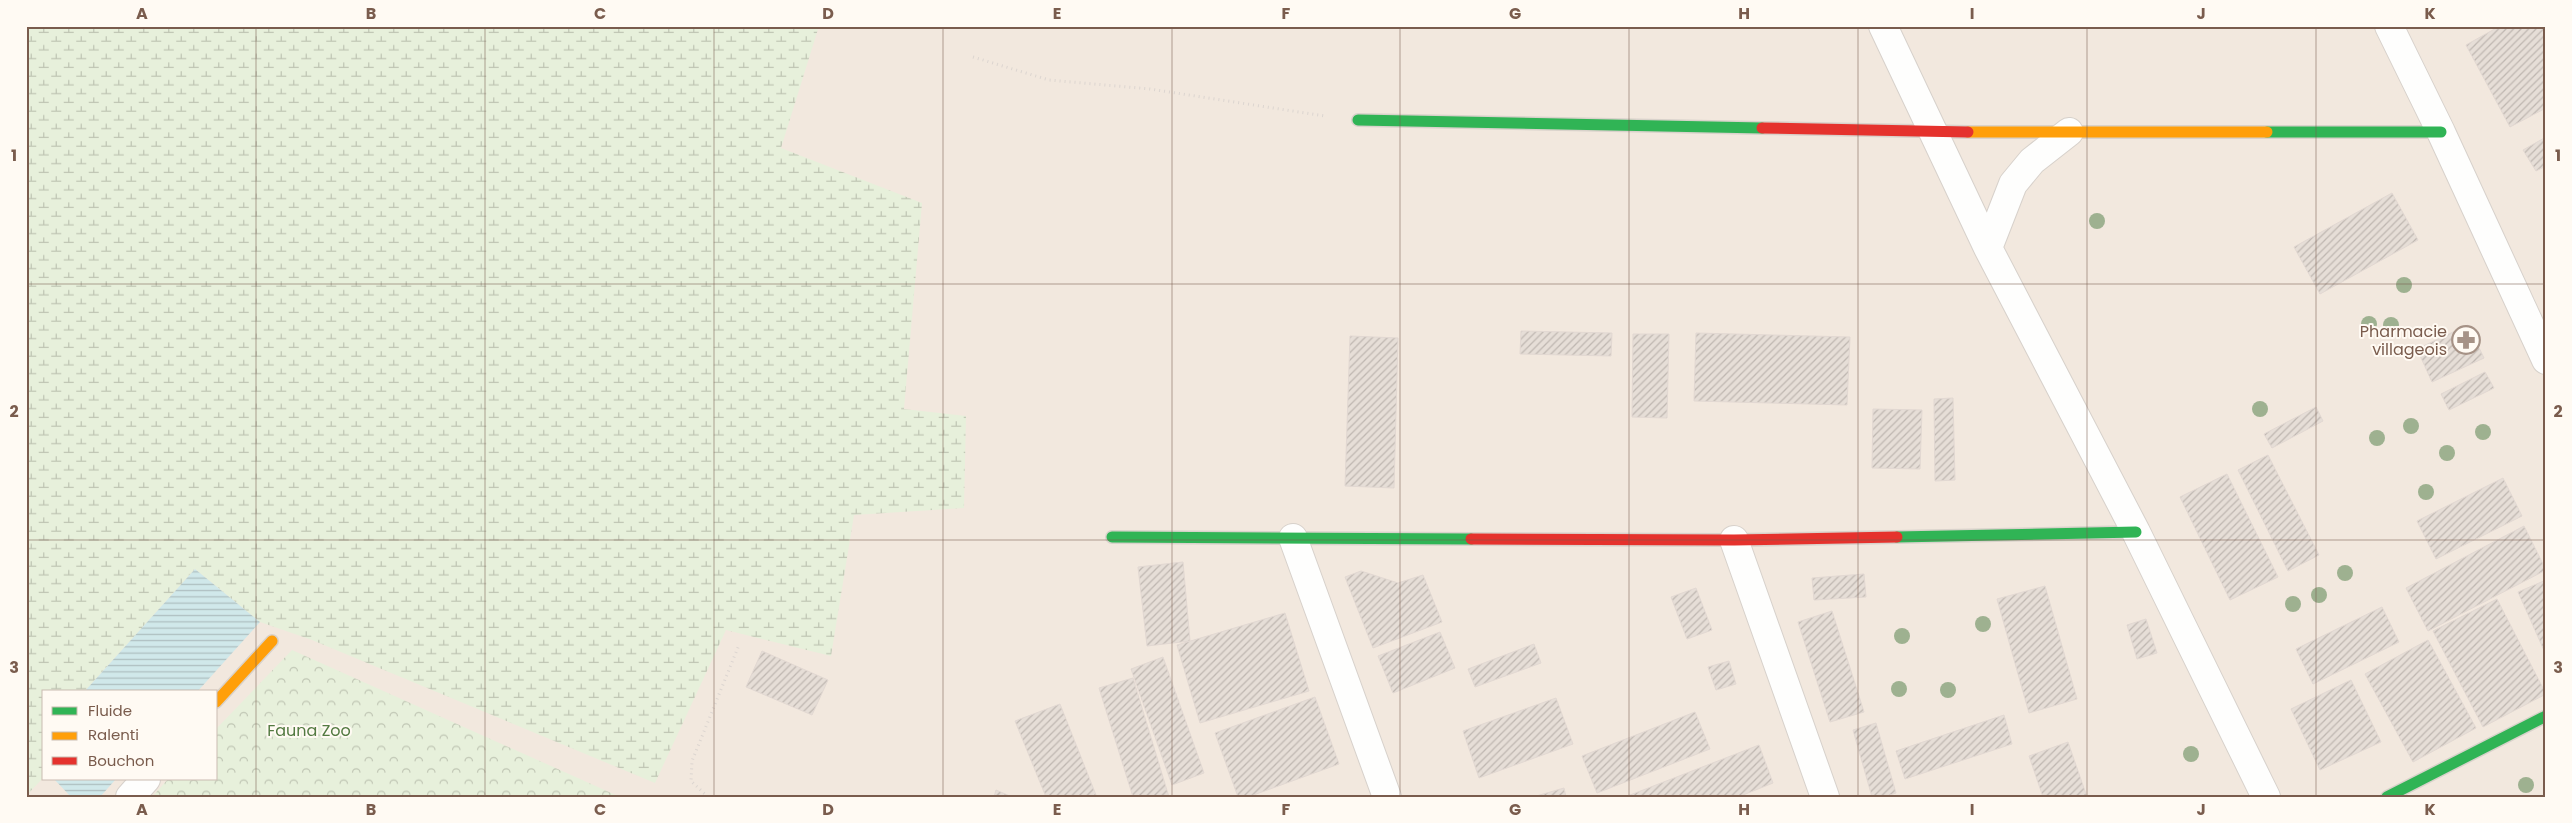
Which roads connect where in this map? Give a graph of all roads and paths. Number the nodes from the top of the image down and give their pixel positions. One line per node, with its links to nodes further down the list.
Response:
1 (1883, 26): 5 (street)
2 (2388, 26): 7 (street)
3 (973, 57): 4 (path)
4 (1358, 120): 5 (street)
5 (1934, 132): 6 (street); 8 (street)
6 (2069, 132): 7 (street); 8 (street)
7 (2441, 132): 9 (street)
8 (1988, 248): 10 (street)
9 (2546, 360)
10 (2136, 532): 13 (street); 23 (street)
11 (1112, 537): 12 (street)
12 (1293, 538): 13 (street); 19 (street)
13 (1734, 540): 22 (street)
14 (272, 641): 16 (street)
15 (740, 645): 21 (path)
16 (218, 700)
17 (2546, 716): 24 (street)
18 (145, 780): 20 (street)
19 (1380, 795)
20 (130, 797)
21 (708, 797)
22 (1825, 797)
23 (2266, 797)
24 (2387, 797)

